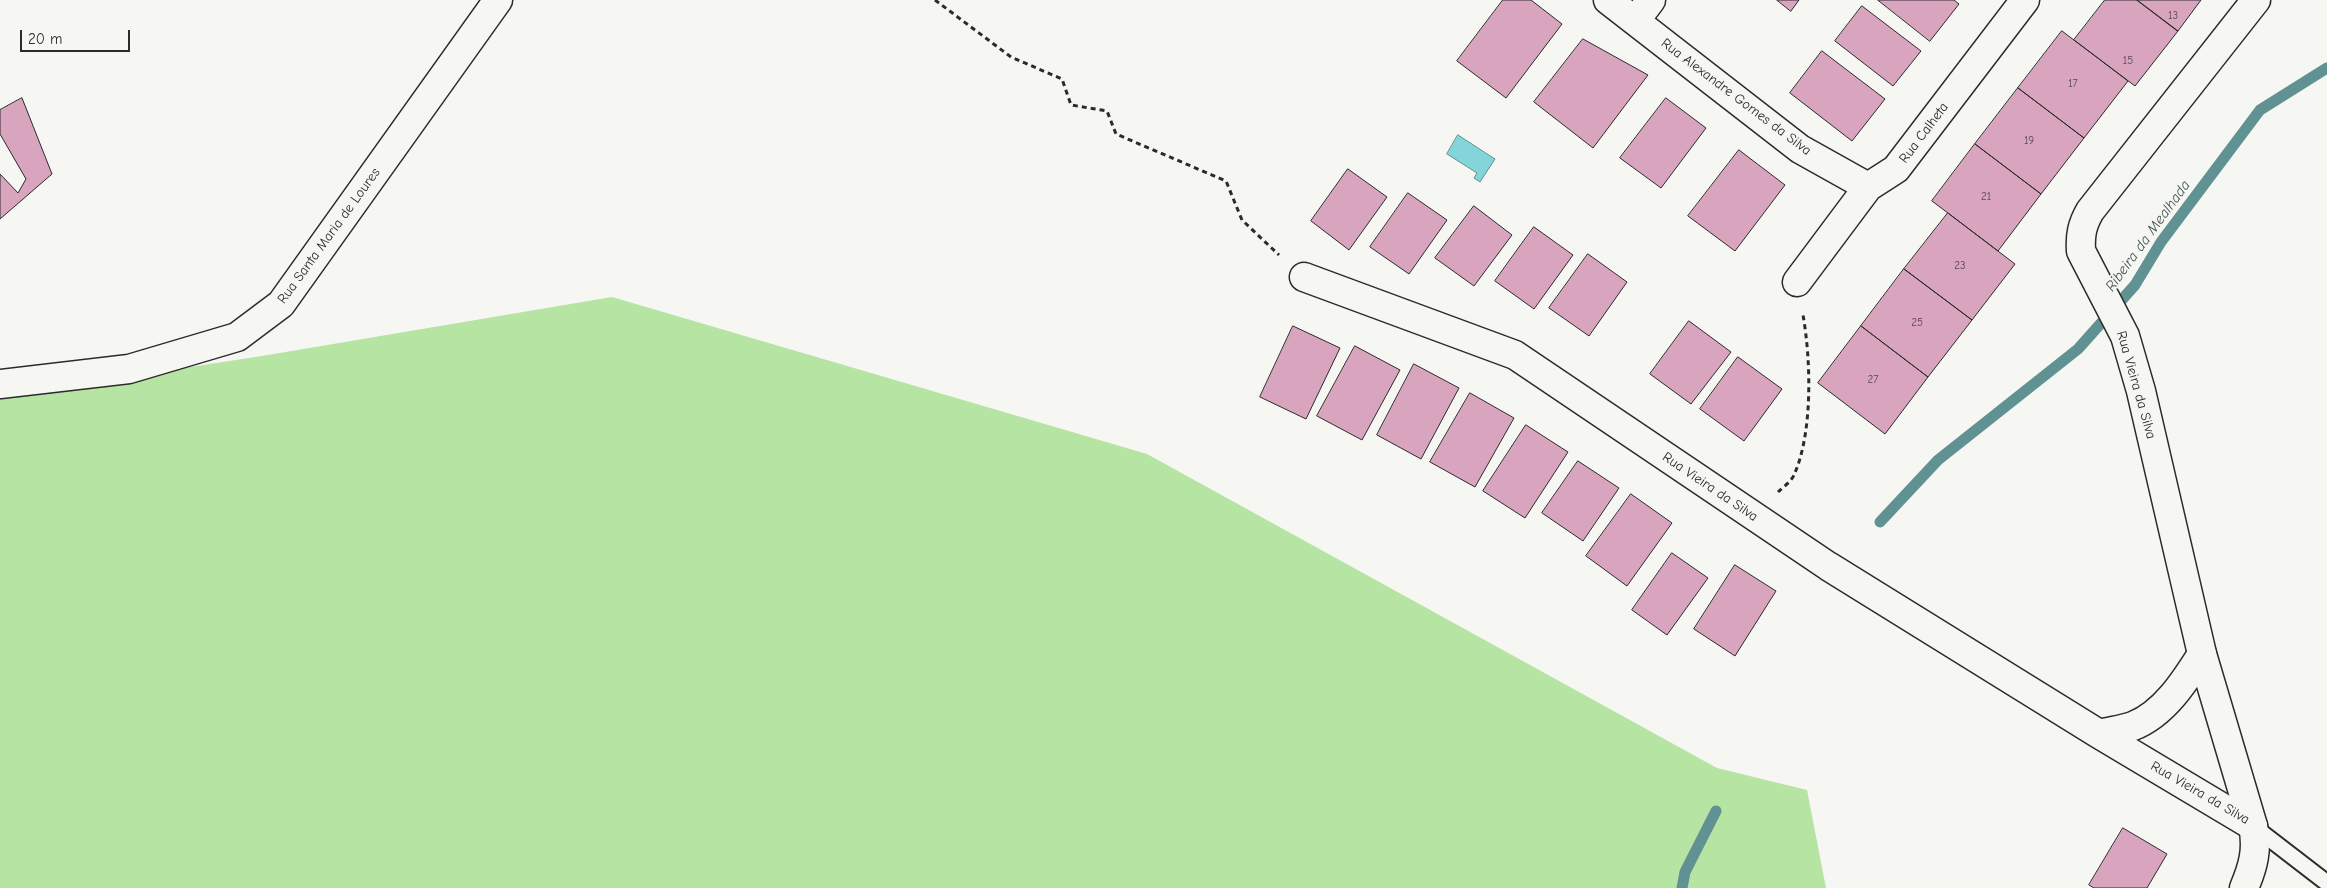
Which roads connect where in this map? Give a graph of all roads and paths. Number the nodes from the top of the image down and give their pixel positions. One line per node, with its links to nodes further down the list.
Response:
1 (498, 0): 10 (street, Rua Santa Maria de Loures)
2 (935, 0): 8 (path)
3 (1608, 0): 6 (street, Rua Alexandre Gomes da Silva)
4 (2025, 0): 7 (street, Rua Calheta)
5 (2256, 0): 12 (street, Rua Vieira da Silva)
6 (1644, 10): 7 (street, Rua Alexandre Gomes da Silva)
7 (1868, 187): 9 (street, Rua Calheta)
8 (1304, 278): 11 (street, Rua Vieira da Silva)
9 (1798, 282): 11 (path)
10 (0, 384)
11 (1753, 516): 13 (street, Rua Vieira da Silva)
12 (2202, 654): 13 (street); 14 (street, Rua Vieira da Silva)
13 (2099, 734): 14 (street, Rua Vieira da Silva)
14 (2253, 826): 15 (lane); 16 (street)
15 (2327, 883)
16 (2244, 888)

